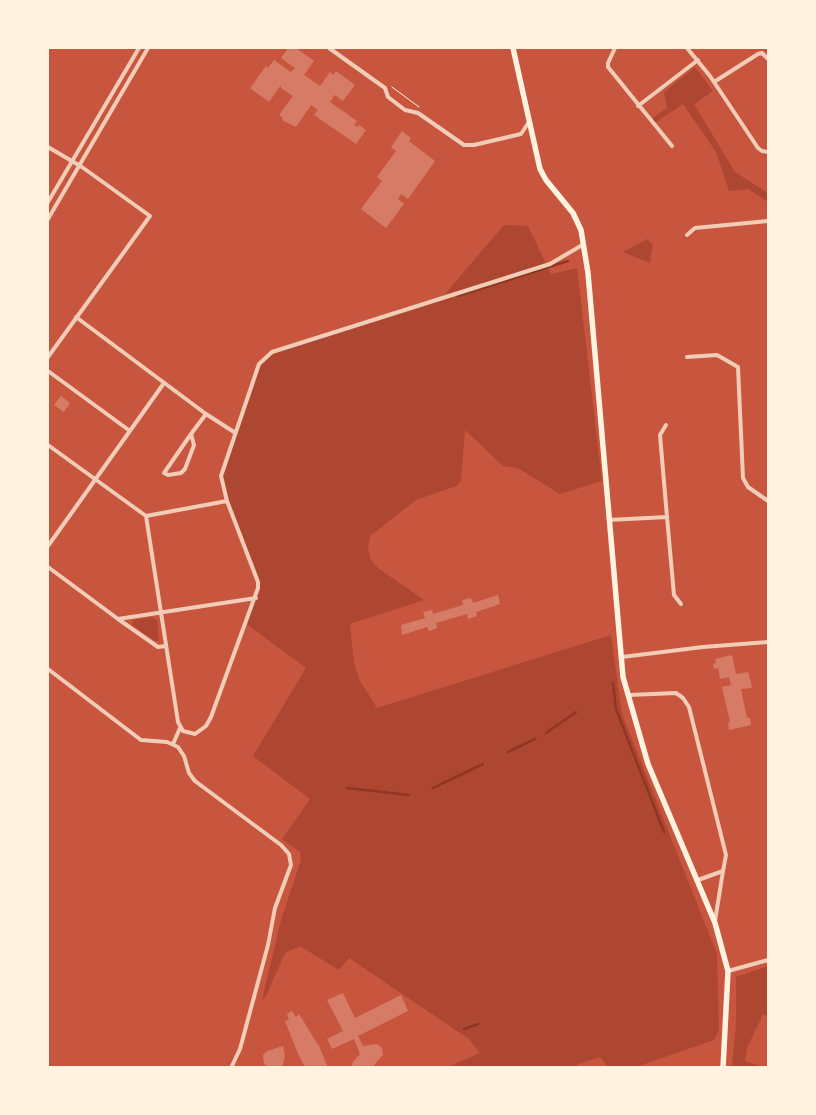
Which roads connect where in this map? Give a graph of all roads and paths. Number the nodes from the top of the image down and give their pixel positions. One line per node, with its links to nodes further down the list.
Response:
1 (139, 48): 17 (street)
2 (148, 48): 18 (street)
3 (329, 48): 13 (street)
4 (513, 48): 13 (main road)
5 (615, 48): 11 (street)
6 (687, 48): 8 (street)
7 (768, 59): 9 (street)
8 (698, 60): 9 (street); 11 (street)
9 (714, 82): 16 (street)
10 (389, 85): 12 (path)
11 (638, 106): 14 (street)
12 (426, 112)
13 (529, 122): 23 (main road)
14 (672, 146)
15 (48, 147): 17 (street)
16 (768, 152)
17 (72, 160): 18 (street); 19 (street)
18 (79, 165): 20 (street); 24 (street)
19 (48, 202)
20 (48, 219)
21 (768, 221): 22 (street)
22 (687, 235)
23 (584, 244): 32 (street); 40 (main road)
24 (76, 318): 25 (street); 28 (street)
25 (48, 357)
26 (687, 357): 36 (street)
27 (48, 371): 31 (street)
28 (164, 383): 29 (street); 31 (street)
29 (206, 414): 32 (street); 33 (street)
30 (666, 425): 39 (street)
31 (130, 431): 35 (street)
32 (234, 432): 37 (street)
33 (191, 434): 33 (street)
34 (48, 444): 35 (street)
35 (95, 479): 38 (street); 41 (street)
36 (768, 500)
37 (227, 501): 38 (street); 43 (street)
38 (146, 516): 45 (street)
39 (666, 517): 40 (street); 44 (street)
40 (609, 520): 49 (main road)
41 (48, 546)
42 (48, 567): 46 (street)
43 (256, 598): 45 (street); 52 (street)
44 (681, 604)
45 (160, 613): 46 (street); 48 (street)
46 (118, 619): 48 (street)
47 (768, 642): 49 (street)
48 (166, 646): 52 (street)
49 (622, 657): 51 (main road)
50 (48, 669): 53 (street)
51 (628, 695): 54 (street); 55 (main road)
52 (180, 728): 53 (street)
53 (173, 744): 59 (street)
54 (724, 871): 55 (street); 56 (street)
55 (698, 880): 56 (main road)
56 (715, 923): 58 (main road)
57 (768, 960): 58 (street)
58 (728, 972): 60 (main road)
59 (231, 1068)
60 (723, 1068)

